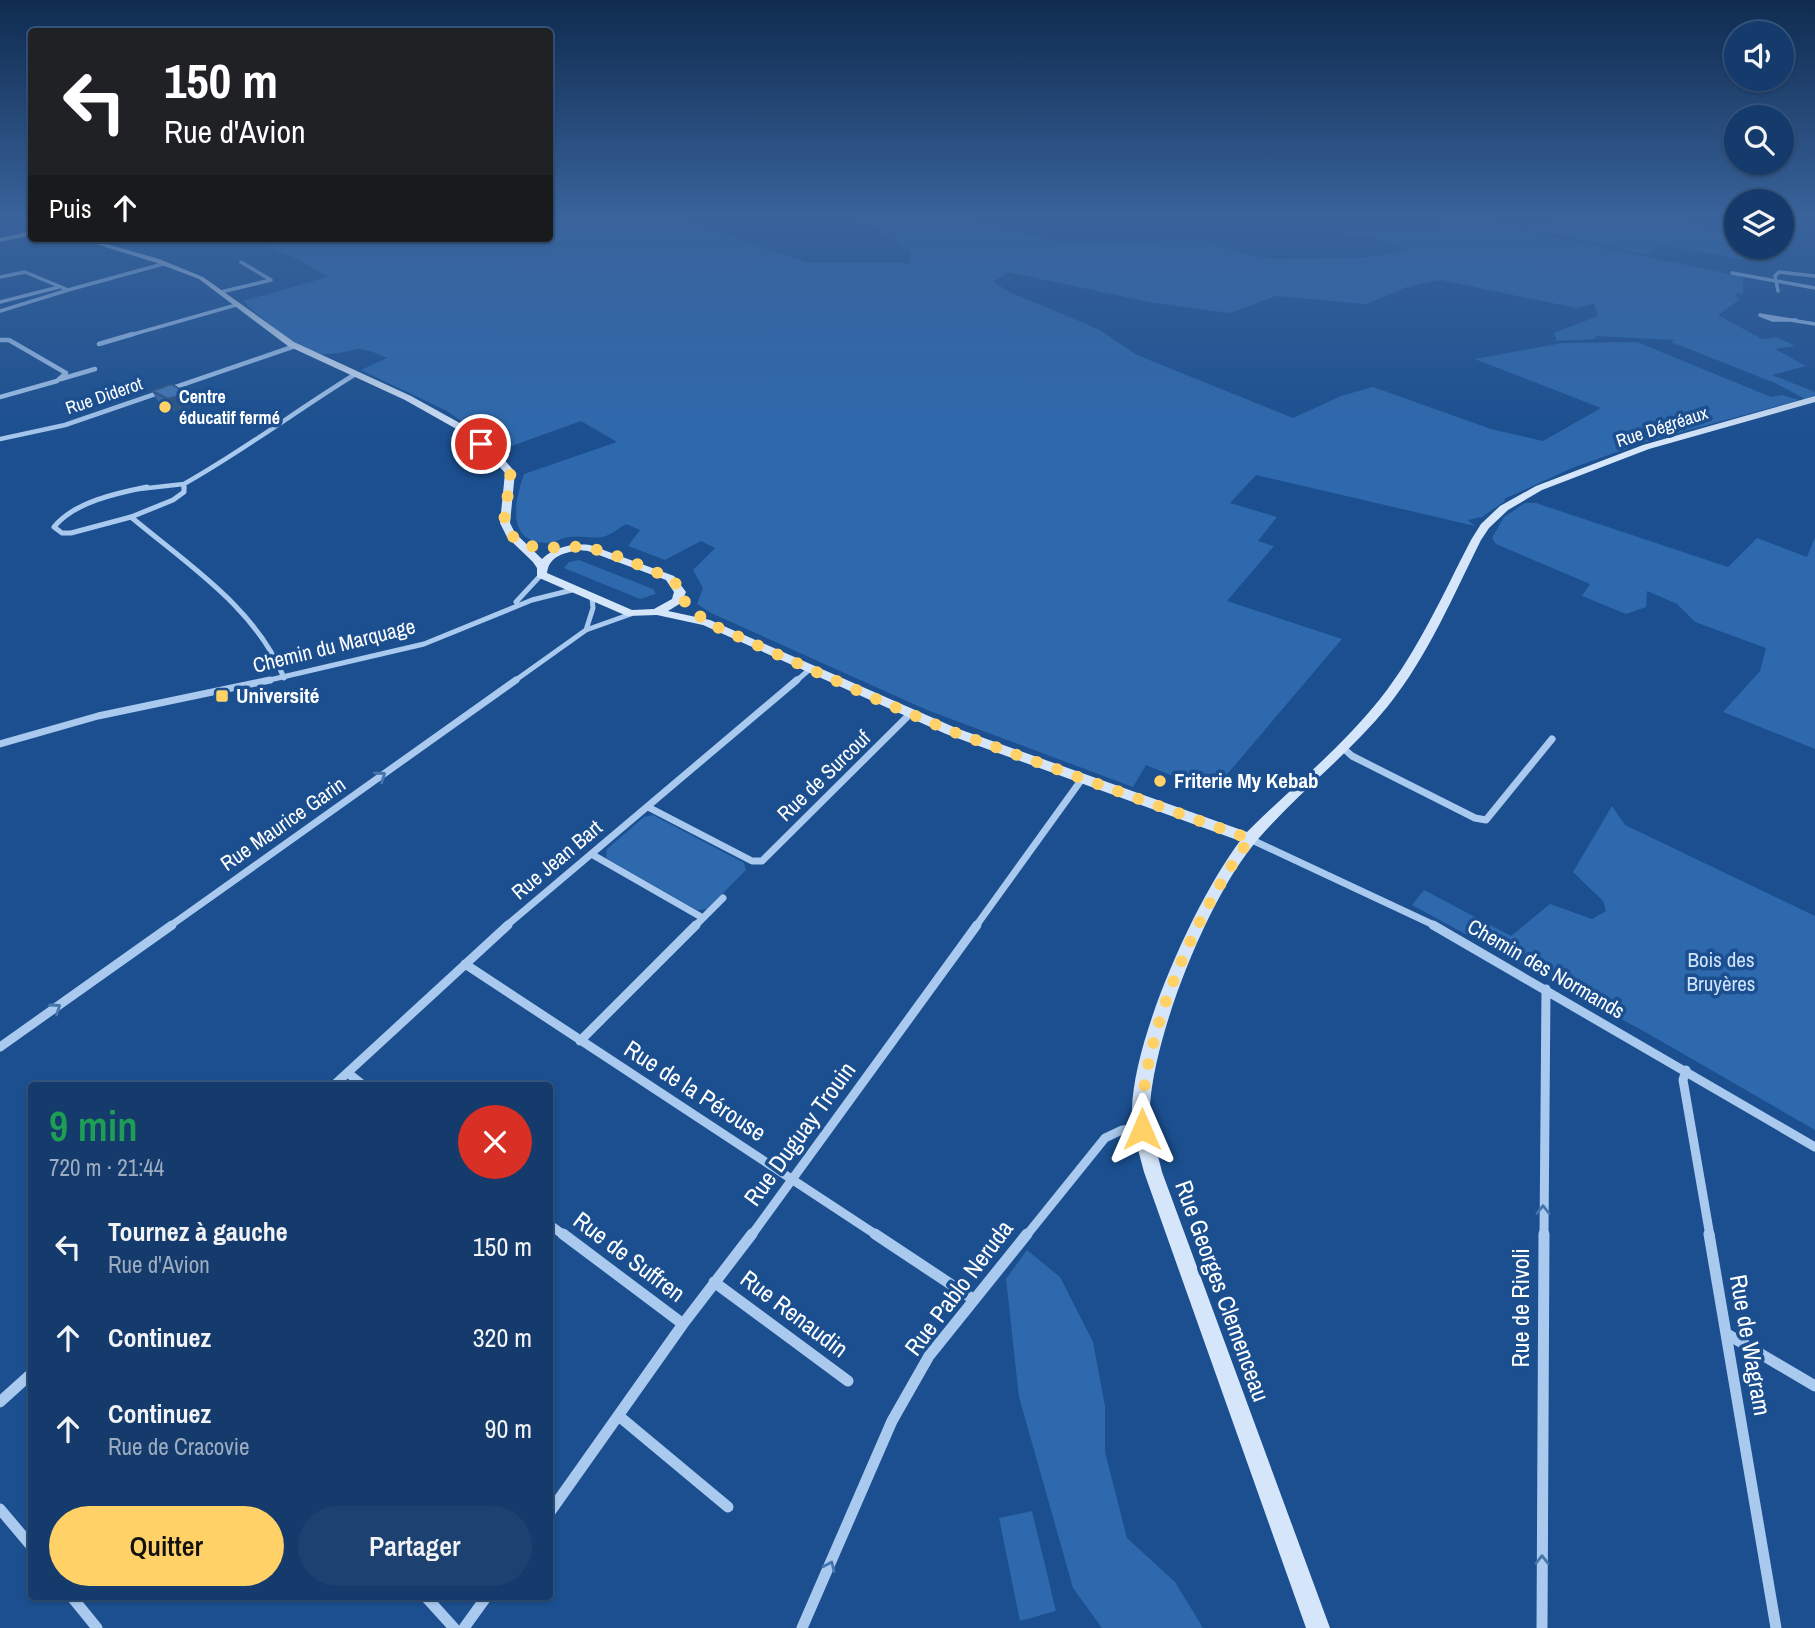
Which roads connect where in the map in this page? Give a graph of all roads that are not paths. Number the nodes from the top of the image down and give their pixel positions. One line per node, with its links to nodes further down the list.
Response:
1 (41, 291): 5 (street)
2 (65, 291): 7 (street)
3 (225, 291): 4 (street)
4 (221, 292): 6 (street)
5 (0, 302)
6 (236, 305): 11 (street); 12 (street)
7 (0, 311)
8 (1796, 320): 8 (street); 9 (street)
9 (1815, 324)
10 (0, 340): 15 (street)
11 (99, 344)
12 (295, 346): 14 (street); 18 (street, Rue Diderot)
13 (95, 369): 15 (street)
14 (354, 375): 19 (street); 22 (street)
15 (57, 381): 16 (street)
16 (0, 397)
17 (1815, 399): 20 (street, Rue Dégréaux)
18 (0, 439)
19 (184, 484): 21 (street); 21 (street)
20 (1523, 497): 38 (street, Rue Georges Clemenceau)
21 (131, 517): 34 (street)
22 (518, 540): 23 (street); 24 (street)
23 (567, 549): 24 (street); 26 (street)
24 (541, 570): 25 (street); 28 (street, Chemin du Marquage)
25 (572, 590): 27 (street); 28 (street, Chemin du Marquage)
26 (679, 596): 29 (street); 31 (street)
27 (592, 598): 30 (street); 32 (street)
28 (508, 608): 34 (street, Chemin du Marquage)
29 (657, 612): 30 (street); 31 (street)
30 (631, 614): 32 (street, Rue Maurice Garin)
31 (706, 622): 33 (street)
32 (586, 630): 48 (street, Rue Maurice Garin, one-way to 32)
33 (810, 669): 35 (street); 40 (street, Rue Jean Bart)
34 (284, 678): 37 (street, Chemin du Marquage)
35 (910, 714): 39 (street); 40 (street, Rue de Surcouf)
36 (1552, 739): 38 (street)
37 (0, 744)
38 (1342, 747): 41 (street, Rue Georges Clemenceau)
39 (1082, 779): 41 (street); 55 (street, Rue Duguay Trouin)
40 (648, 807): 42 (street, Rue Jean Bart)
41 (1250, 839): 46 (street, Chemin des Normands); 53 (street, Rue Georges Clemenceau)
42 (593, 855): 44 (street); 45 (street, Rue Jean Bart)
43 (723, 898): 44 (street)
44 (703, 918): 47 (street)
45 (465, 964): 47 (street, Rue de la Pérouse); 50 (street, Rue Jean Bart)
46 (1546, 989): 49 (street, Chemin des Normands); 78 (street, Rue de Rivoli, one-way to 46)
47 (579, 1041): 55 (street, Rue de la Pérouse)
48 (0, 1047)
49 (1686, 1070): 54 (street, Chemin des Normands); 60 (street, Rue de Wagram)
50 (348, 1073): 51 (street, Rue Jean Bart); 52 (street)
51 (338, 1082)
52 (359, 1082)
53 (1142, 1129): 58 (street, Rue Pablo Neruda); 77 (street, Rue Georges Clemenceau)
54 (1815, 1147)
55 (794, 1180): 57 (street, Rue Duguay Trouin); 58 (street, Rue de la Pérouse)
56 (553, 1227): 59 (street, Rue de Suffren)
57 (714, 1282): 59 (street, Rue Duguay Trouin); 62 (street, Rue Renaudin)
58 (973, 1299): 76 (street, Rue Pablo Neruda, one-way to 58)
59 (683, 1324): 65 (street, Rue Duguay Trouin)
60 (1727, 1334): 63 (street); 79 (street, Rue de Wagram)
61 (28, 1377): 64 (street)
62 (848, 1381)
63 (1815, 1386)
64 (0, 1402)
65 (620, 1417): 66 (street); 67 (street, Rue Duguay Trouin)
66 (727, 1507)
67 (553, 1508)
68 (0, 1509): 69 (street)
69 (28, 1543)
70 (74, 1600): 73 (street)
71 (429, 1600): 74 (street)
72 (484, 1600): 75 (street)
73 (97, 1628)
74 (454, 1628)
75 (464, 1628)
76 (802, 1628)
77 (1318, 1628)
78 (1542, 1628)
79 (1776, 1628)

